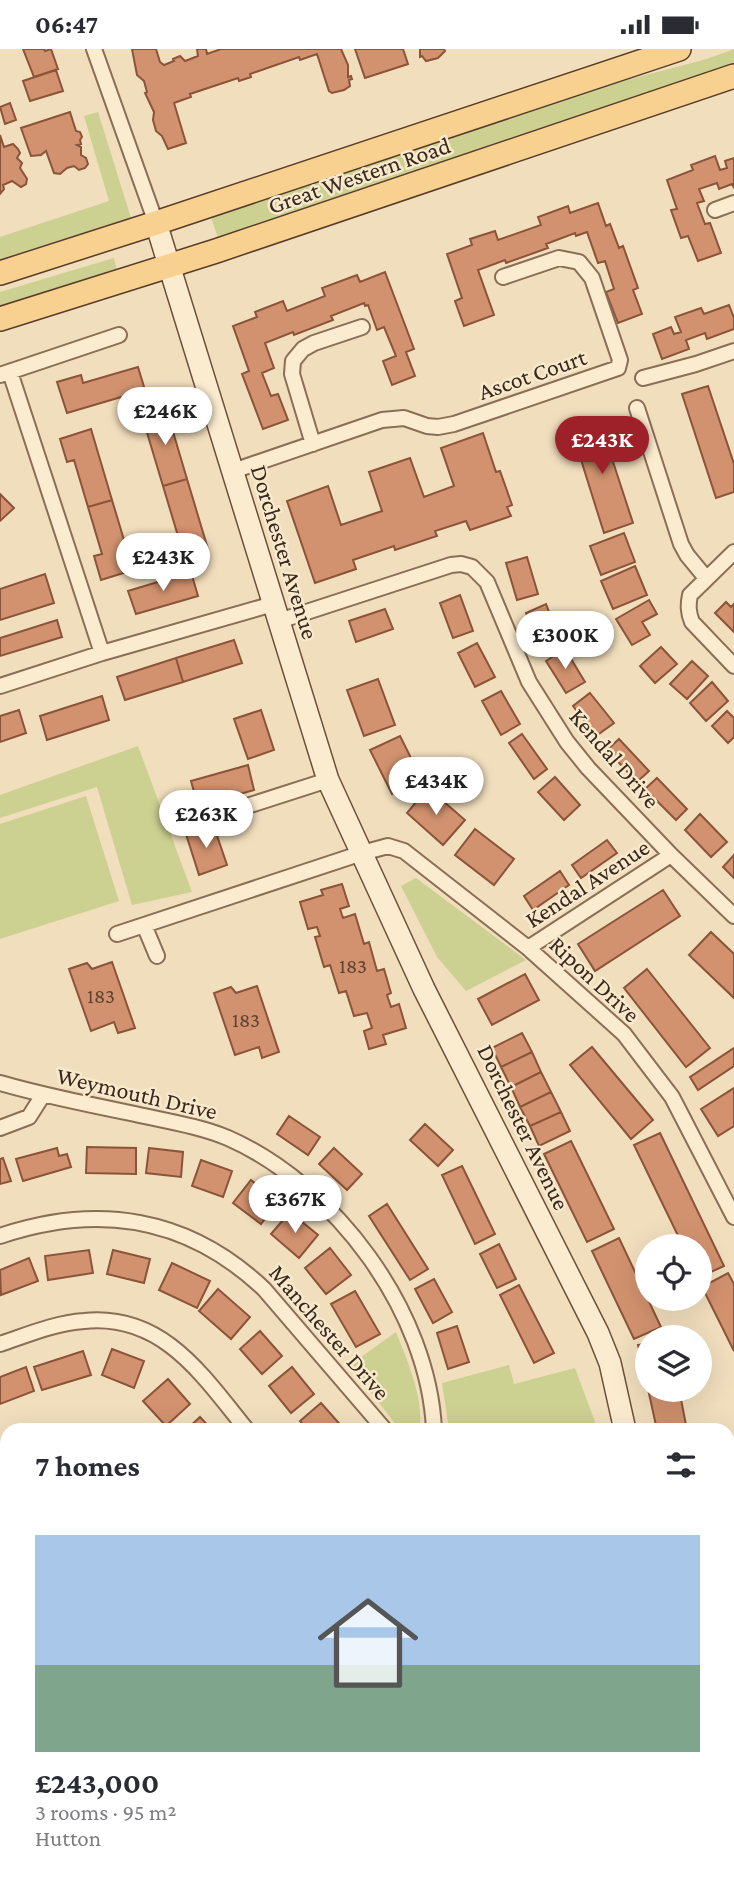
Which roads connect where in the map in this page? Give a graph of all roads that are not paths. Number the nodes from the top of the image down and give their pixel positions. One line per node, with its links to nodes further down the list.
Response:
1 (94, 49): 6 (street)
2 (679, 49): 6 (main road, Great Western Road)
3 (734, 76): 7 (main road, Great Western Road)
4 (734, 203): 5 (street)
5 (715, 210)
6 (156, 223): 7 (street, Dorchester Avenue); 8 (main road, Great Western Road)
7 (169, 266): 10 (main road, Great Western Road); 18 (street, Dorchester Avenue)
8 (0, 273)
9 (503, 277): 17 (street, Ascot Court)
10 (0, 319)
11 (362, 327): 17 (street)
12 (119, 335): 14 (street)
13 (734, 351): 15 (street)
14 (5, 373): 22 (street)
15 (643, 378)
16 (638, 408): 20 (street)
17 (313, 444): 18 (street, Ascot Court)
18 (233, 471): 21 (street, Dorchester Avenue)
19 (734, 552): 20 (street)
20 (706, 578): 23 (street)
21 (276, 613): 22 (street, Kendal Drive); 25 (street, Dorchester Avenue); 28 (street, Kendal Drive)
22 (102, 653): 24 (street, Kendal Drive)
23 (734, 666)
24 (0, 686)
25 (328, 780): 26 (street); 27 (street, Dorchester Avenue)
26 (188, 825)
27 (362, 853): 30 (street); 32 (street, Ripon Drive); 43 (street, Dorchester Avenue)
28 (671, 855): 29 (street, Kendal Drive); 32 (street, Kendal Avenue)
29 (734, 916)
30 (144, 925): 31 (street); 33 (street)
31 (117, 935)
32 (528, 948): 37 (street, Ripon Drive)
33 (157, 956)
34 (0, 1083): 35 (street, Weymouth Drive)
35 (43, 1095): 36 (street); 42 (street, Weymouth Drive)
36 (0, 1128)
37 (734, 1217)
38 (0, 1235): 41 (street, Manchester Drive)
39 (0, 1344): 40 (street)
40 (241, 1423)
41 (379, 1423)
42 (434, 1423)
43 (623, 1423)

